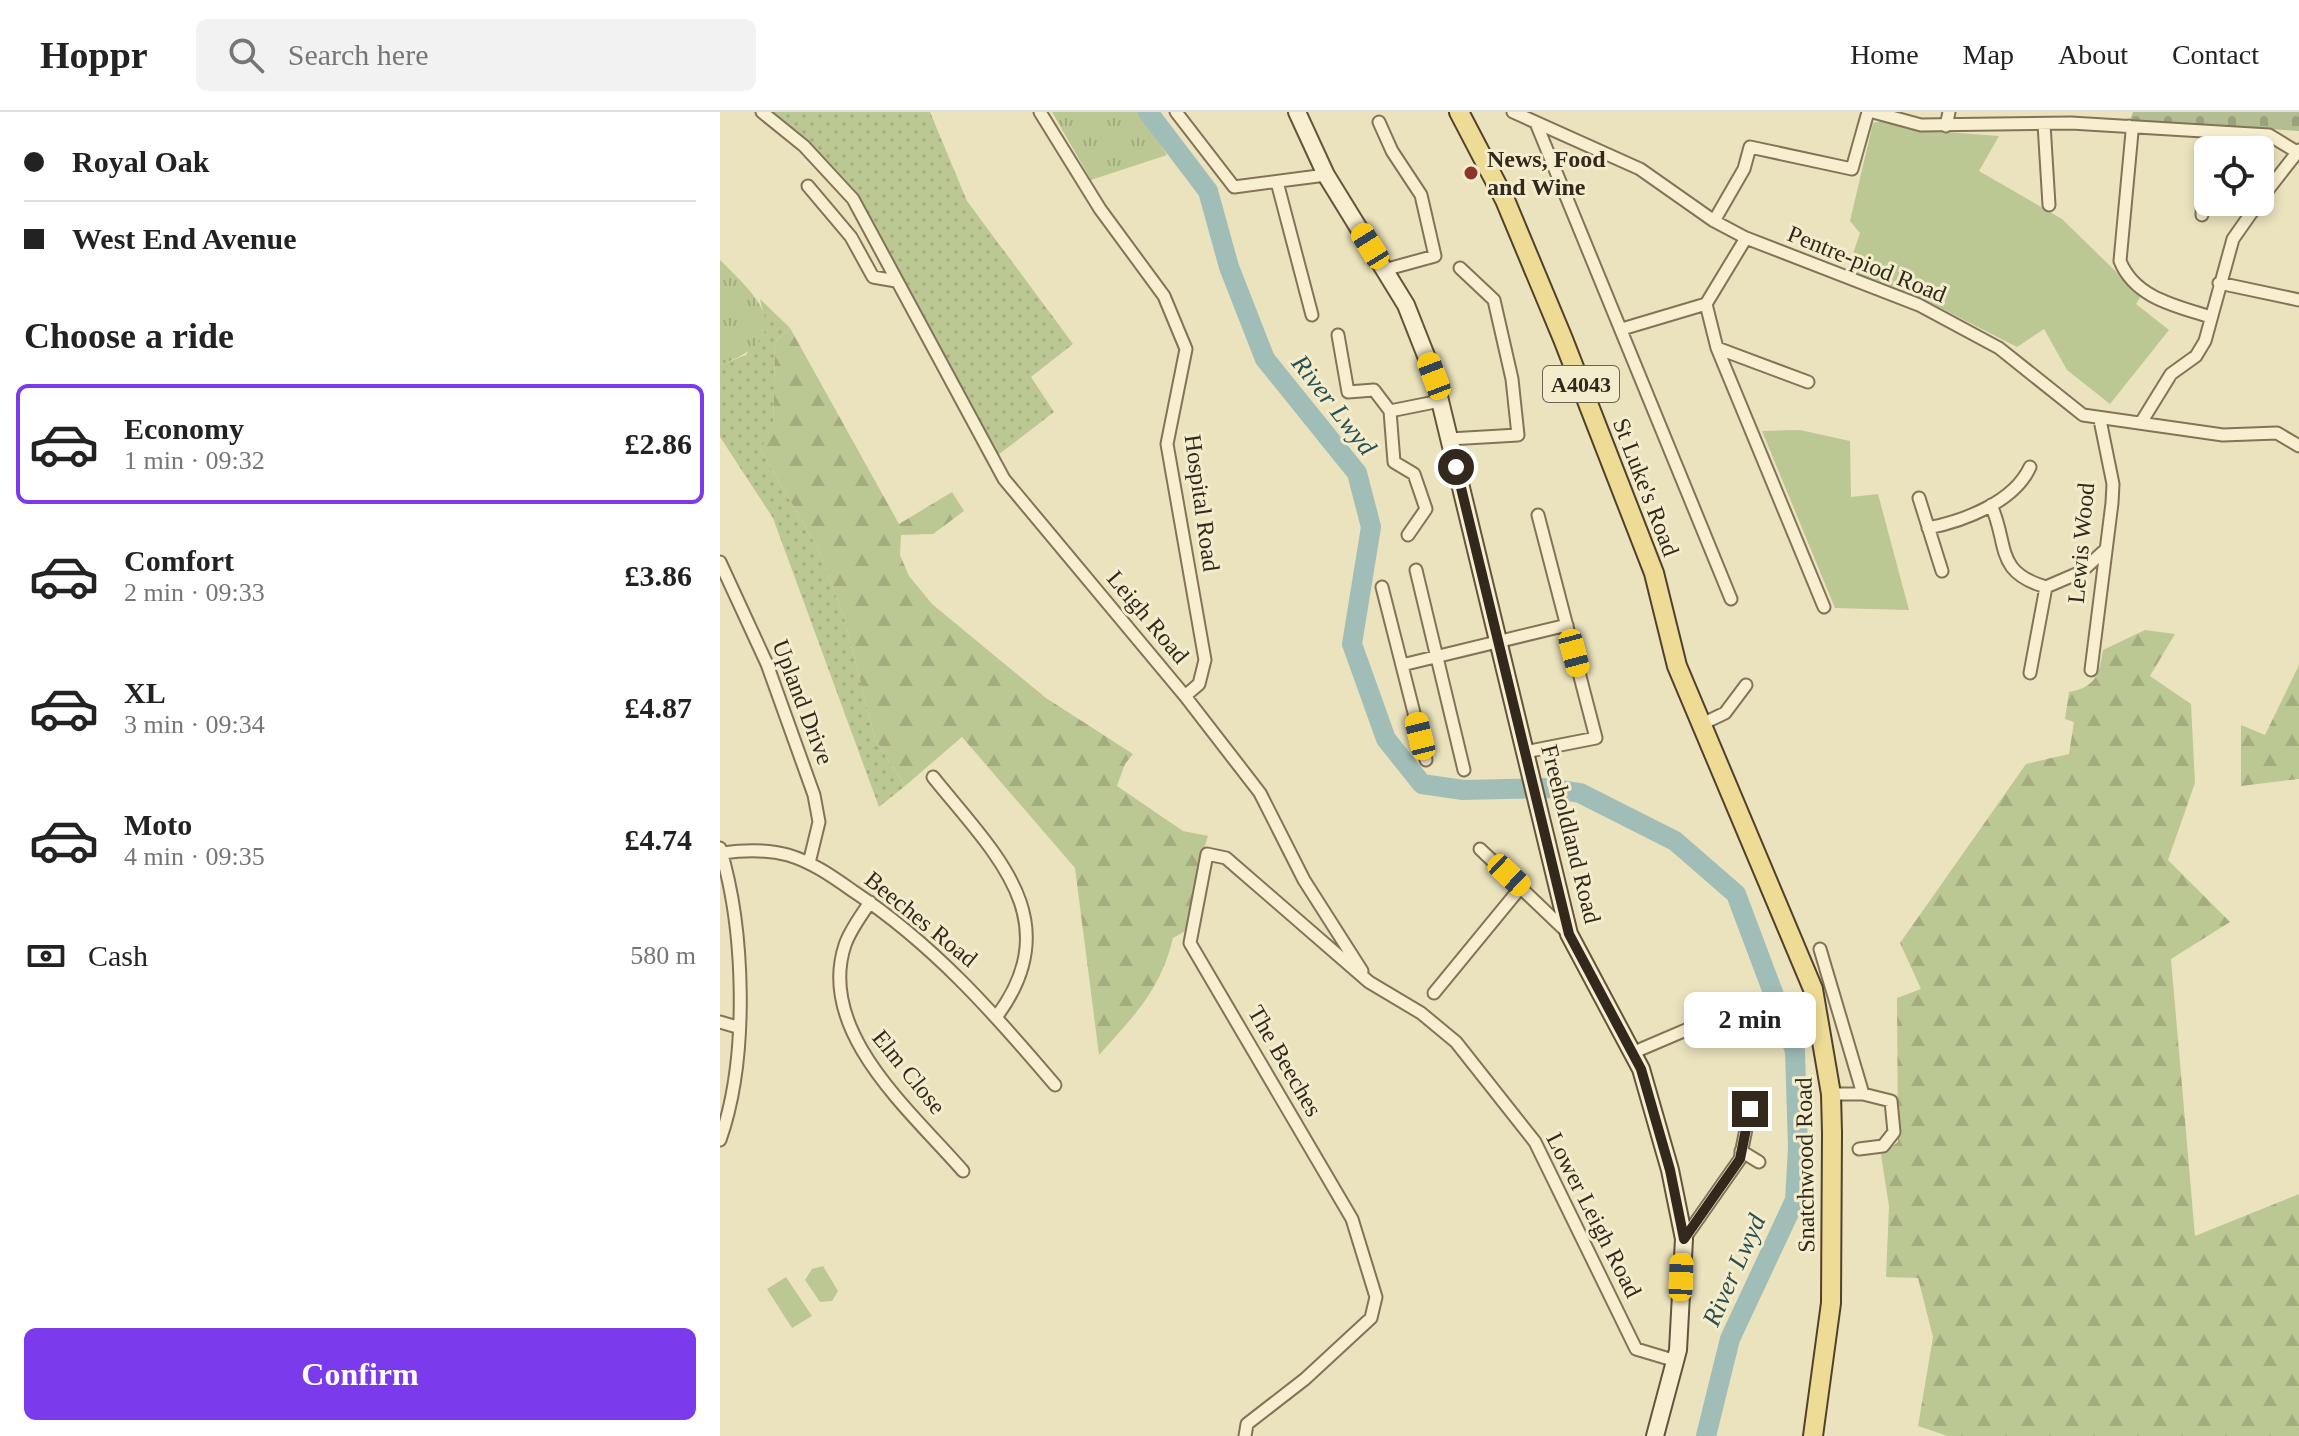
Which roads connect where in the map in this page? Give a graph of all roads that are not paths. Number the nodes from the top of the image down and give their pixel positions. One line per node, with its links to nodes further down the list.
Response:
1 (762, 112): 26 (street, Leigh Road)
2 (1040, 112): 63 (street, Hospital Road)
3 (1176, 112): 18 (street)
4 (1297, 112): 16 (main road, Freeholdland Road)
5 (1459, 112): 64 (main road, St Luke's Road / A4043)
6 (1513, 112): 11 (street, Pentre-piod Road)
7 (1871, 112): 13 (street); 22 (street)
8 (1949, 112): 13 (street)
9 (2072, 118): 12 (street); 14 (street)
10 (1379, 122): 25 (street)
11 (1536, 123): 22 (street, Pentre-piod Road); 32 (street)
12 (2044, 124): 13 (street); 20 (street)
13 (1946, 126)
14 (2129, 126): 15 (street); 31 (street)
15 (2298, 151): 17 (street)
16 (1326, 175): 18 (street); 25 (main road, Freeholdland Road)
17 (2274, 181)
18 (1277, 182): 30 (street)
19 (808, 186): 26 (street)
20 (2049, 205)
21 (2248, 216): 27 (street)
22 (1714, 221): 23 (street, Pentre-piod Road)
23 (1746, 238): 29 (street); 38 (street, Pentre-piod Road)
24 (1460, 268): 40 (street)
25 (1384, 270): 36 (main road, Freeholdland Road)
26 (896, 281): 63 (street, Leigh Road)
27 (2219, 283): 28 (street); 31 (street)
28 (2299, 300)
29 (1706, 304): 32 (street); 34 (street)
30 (1312, 315)
31 (2211, 317): 39 (street)
32 (1622, 329): 54 (street)
33 (1338, 335): 37 (street)
34 (1717, 348): 35 (street); 55 (street)
35 (1808, 382)
36 (1440, 401): 37 (street); 40 (main road, Freeholdland Road)
37 (1390, 411): 47 (street)
38 (2100, 420): 39 (street, Pentre-piod Road); 48 (street, Lewis Wood)
39 (2142, 421): 41 (street, Pentre-piod Road)
40 (1449, 439): 57 (main road, Freeholdland Road)
41 (2295, 443)
42 (2030, 467): 44 (street)
43 (1919, 498): 46 (street)
44 (1991, 505): 46 (street); 53 (street)
45 (1538, 515): 56 (street)
46 (1928, 528): 51 (street)
47 (1408, 535)
48 (2105, 550): 53 (street); 60 (street, Lewis Wood)
49 (720, 562): 71 (street, Upland Drive)
50 (1416, 570): 58 (street)
51 (1942, 571)
52 (1382, 587): 59 (street)
53 (2046, 587): 61 (street)
54 (1731, 599)
55 (1824, 607)
56 (1567, 625): 57 (street); 65 (street)
57 (1498, 640): 58 (street); 65 (main road, Freeholdland Road)
58 (1438, 656): 59 (street); 67 (street)
59 (1402, 665): 66 (street)
60 (2091, 670)
61 (2030, 673)
62 (1746, 685): 64 (street)
63 (1185, 696): 76 (street, Leigh Road)
64 (1702, 724): 84 (main road, Snatchwood Road / A4043)
65 (1525, 752): 74 (main road, Freeholdland Road)
66 (1426, 760)
67 (1464, 770)
68 (933, 777): 78 (street)
69 (1480, 849): 72 (street)
70 (721, 850): 71 (street, Beeches Road); 81 (street)
71 (809, 863): 73 (street, Beeches Road)
72 (1521, 887): 74 (street); 77 (street)
73 (870, 902): 78 (street, Beeches Road); 91 (street, Elm Close)
74 (1569, 934): 82 (main road, Freeholdland Road)
75 (1820, 949): 85 (street)
76 (1369, 982): 93 (street, Lower Leigh Road); 94 (street, The Beeches)
77 (1434, 993)
78 (997, 1016): 83 (street, Beeches Road)
79 (1714, 1018): 82 (street)
80 (720, 1022): 81 (street)
81 (737, 1027): 87 (street)
82 (1632, 1053): 92 (main road, Freeholdland Road)
83 (1055, 1085)
84 (1831, 1094): 85 (street); 96 (main road, Snatchwood Road / A4043)
85 (1863, 1094): 88 (street)
86 (1750, 1109): 89 (street)
87 (720, 1140)
88 (1859, 1149)
89 (1741, 1151): 90 (street); 92 (street)
90 (1759, 1162)
91 (963, 1171)
92 (1684, 1239): 93 (main road, Freeholdland Road)
93 (1676, 1361): 95 (main road, Freeholdland Road)
94 (1245, 1436)
95 (1655, 1436)
96 (1813, 1436)

